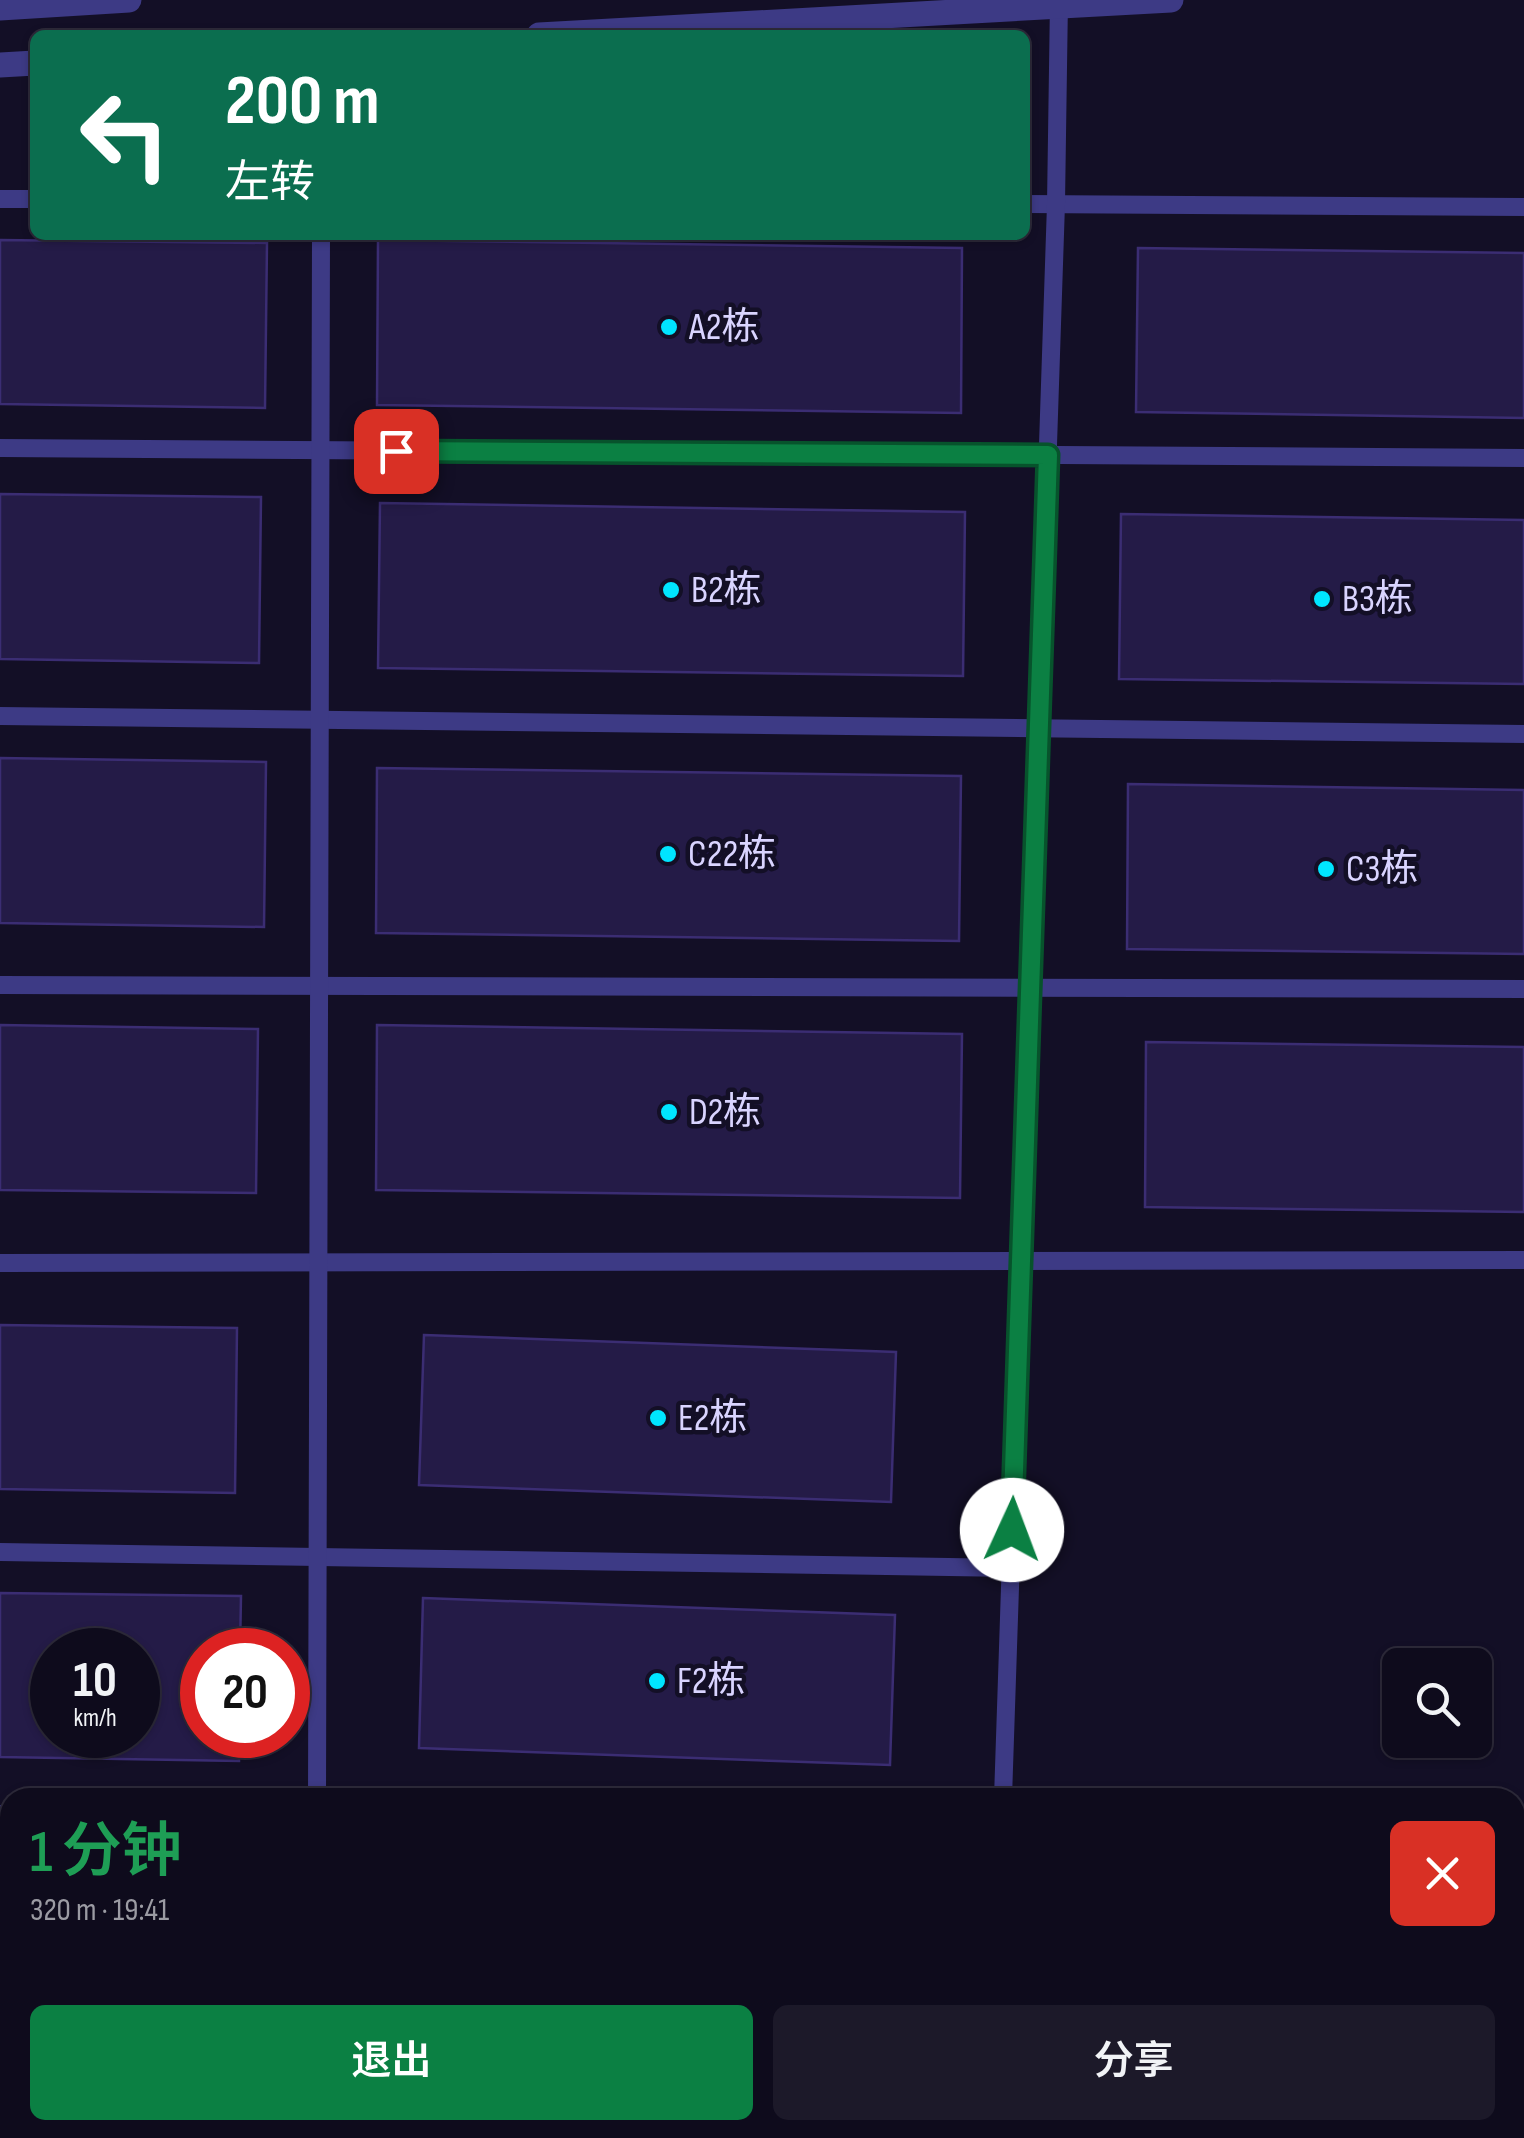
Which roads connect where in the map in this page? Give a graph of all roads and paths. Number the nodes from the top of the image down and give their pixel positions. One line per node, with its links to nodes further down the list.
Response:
1 (128, 0): 4 (street)
2 (1171, 0): 3 (street)
3 (1058, 3): 5 (street); 11 (lane)
4 (0, 8)
5 (621, 30)
6 (30, 63): 7 (street)
7 (0, 65)
8 (0, 198): 9 (lane)
9 (30, 199)
10 (1030, 204): 11 (lane)
11 (1056, 204): 12 (lane); 16 (lane)
12 (1524, 207)
13 (321, 240): 15 (lane)
14 (0, 448): 15 (lane)
15 (320, 450): 16 (lane); 19 (lane)
16 (1048, 455): 17 (lane); 20 (lane)
17 (1524, 458)
18 (0, 716): 19 (lane)
19 (320, 720): 20 (lane); 23 (lane)
20 (1038, 728): 21 (lane); 24 (lane)
21 (1524, 734)
22 (0, 985): 23 (lane)
23 (319, 986): 24 (lane); 29 (lane)
24 (1030, 988): 25 (lane); 27 (lane)
25 (1524, 990)
26 (1524, 1260): 27 (lane)
27 (1020, 1261): 29 (lane); 32 (lane)
28 (0, 1263): 29 (lane)
29 (318, 1263): 31 (lane)
30 (0, 1552): 31 (lane)
31 (318, 1556): 32 (lane); 33 (lane)
32 (1011, 1568): 34 (lane)
33 (317, 1788)
34 (1003, 1788)

